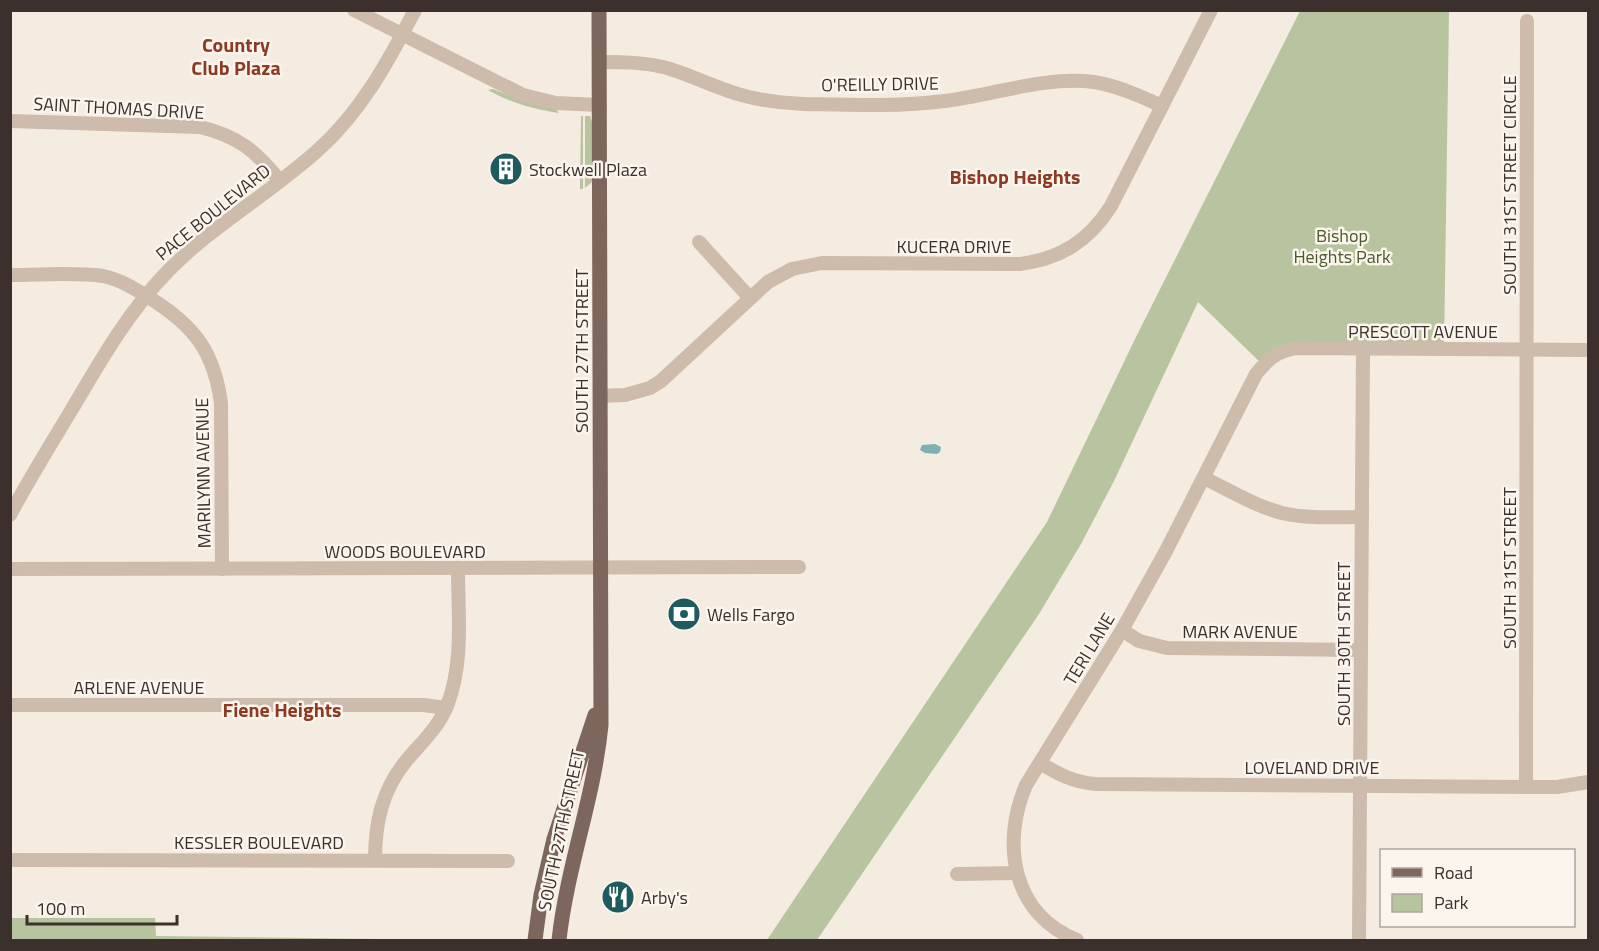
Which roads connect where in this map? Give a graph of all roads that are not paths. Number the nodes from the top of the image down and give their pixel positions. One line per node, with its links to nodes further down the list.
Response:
1 (354, 10): 6 (street)
2 (415, 10): 6 (street, PACE BOULEVARD)
3 (599, 10): 7 (main road, SOUTH 27TH STREET)
4 (1211, 10): 9 (street, KUCERA DRIVE)
5 (1527, 21): 17 (street, SOUTH 31ST STREET CIRCLE)
6 (402, 35): 8 (street); 11 (street, PACE BOULEVARD)
7 (599, 62): 8 (main road, SOUTH 27TH STREET); 9 (street, O'REILLY DRIVE)
8 (600, 105): 20 (main road, SOUTH 27TH STREET)
9 (1162, 106): 15 (street, KUCERA DRIVE)
10 (10, 121): 11 (street, SAINT THOMAS DRIVE)
11 (280, 181): 14 (street, PACE BOULEVARD)
12 (699, 242): 15 (street)
13 (10, 275): 14 (street, MARILYNN AVENUE)
14 (145, 295): 22 (street, PACE BOULEVARD); 27 (street, MARILYNN AVENUE)
15 (750, 298): 20 (street, KUCERA DRIVE)
16 (1363, 349): 17 (street, PRESCOTT AVENUE); 19 (street, PRESCOTT AVENUE); 23 (street, SOUTH 30TH STREET)
17 (1527, 350): 18 (street, PRESCOTT AVENUE); 38 (street, SOUTH 31ST STREET)
18 (1588, 350)
19 (1263, 365): 21 (street, TERI LANE)
20 (600, 396): 25 (main road, SOUTH 27TH STREET)
21 (1204, 478): 23 (street); 29 (street, TERI LANE)
22 (10, 515)
23 (1362, 517): 30 (street, SOUTH 30TH STREET)
24 (799, 567): 25 (street, WOODS BOULEVARD)
25 (600, 568): 28 (street, WOODS BOULEVARD); 31 (main road, SOUTH 27TH STREET)
26 (10, 569): 27 (street, WOODS BOULEVARD)
27 (222, 569): 28 (street, WOODS BOULEVARD)
28 (458, 569): 33 (street)
29 (1122, 630): 30 (street, MARK AVENUE); 34 (street, TERI LANE)
30 (1361, 650): 37 (street, SOUTH 30TH STREET)
31 (600, 692): 35 (main road, SOUTH 27TH STREET); 39 (main road, SOUTH 27TH STREET)
32 (10, 705): 33 (street, ARLENE AVENUE)
33 (446, 708): 41 (street)
34 (1040, 763): 37 (street, LOVELAND DRIVE); 43 (street, TERI LANE)
35 (574, 778): 39 (main road); 45 (main road, SOUTH 27TH STREET)
36 (1588, 783): 38 (street, LOVELAND DRIVE)
37 (1360, 786): 38 (street, LOVELAND DRIVE); 50 (street, SOUTH 30TH STREET)
38 (1526, 787)
39 (586, 810): 48 (main road, SOUTH 27TH STREET)
40 (10, 860): 41 (street, KESSLER BOULEVARD)
41 (375, 860): 42 (street, KESSLER BOULEVARD)
42 (508, 861)
43 (1017, 873): 44 (street); 49 (street, TERI LANE)
44 (957, 874)
45 (539, 904): 46 (main road); 47 (main road, SOUTH 27TH STREET)
46 (528, 940)
47 (535, 940)
48 (559, 940)
49 (1077, 940)
50 (1359, 940)

